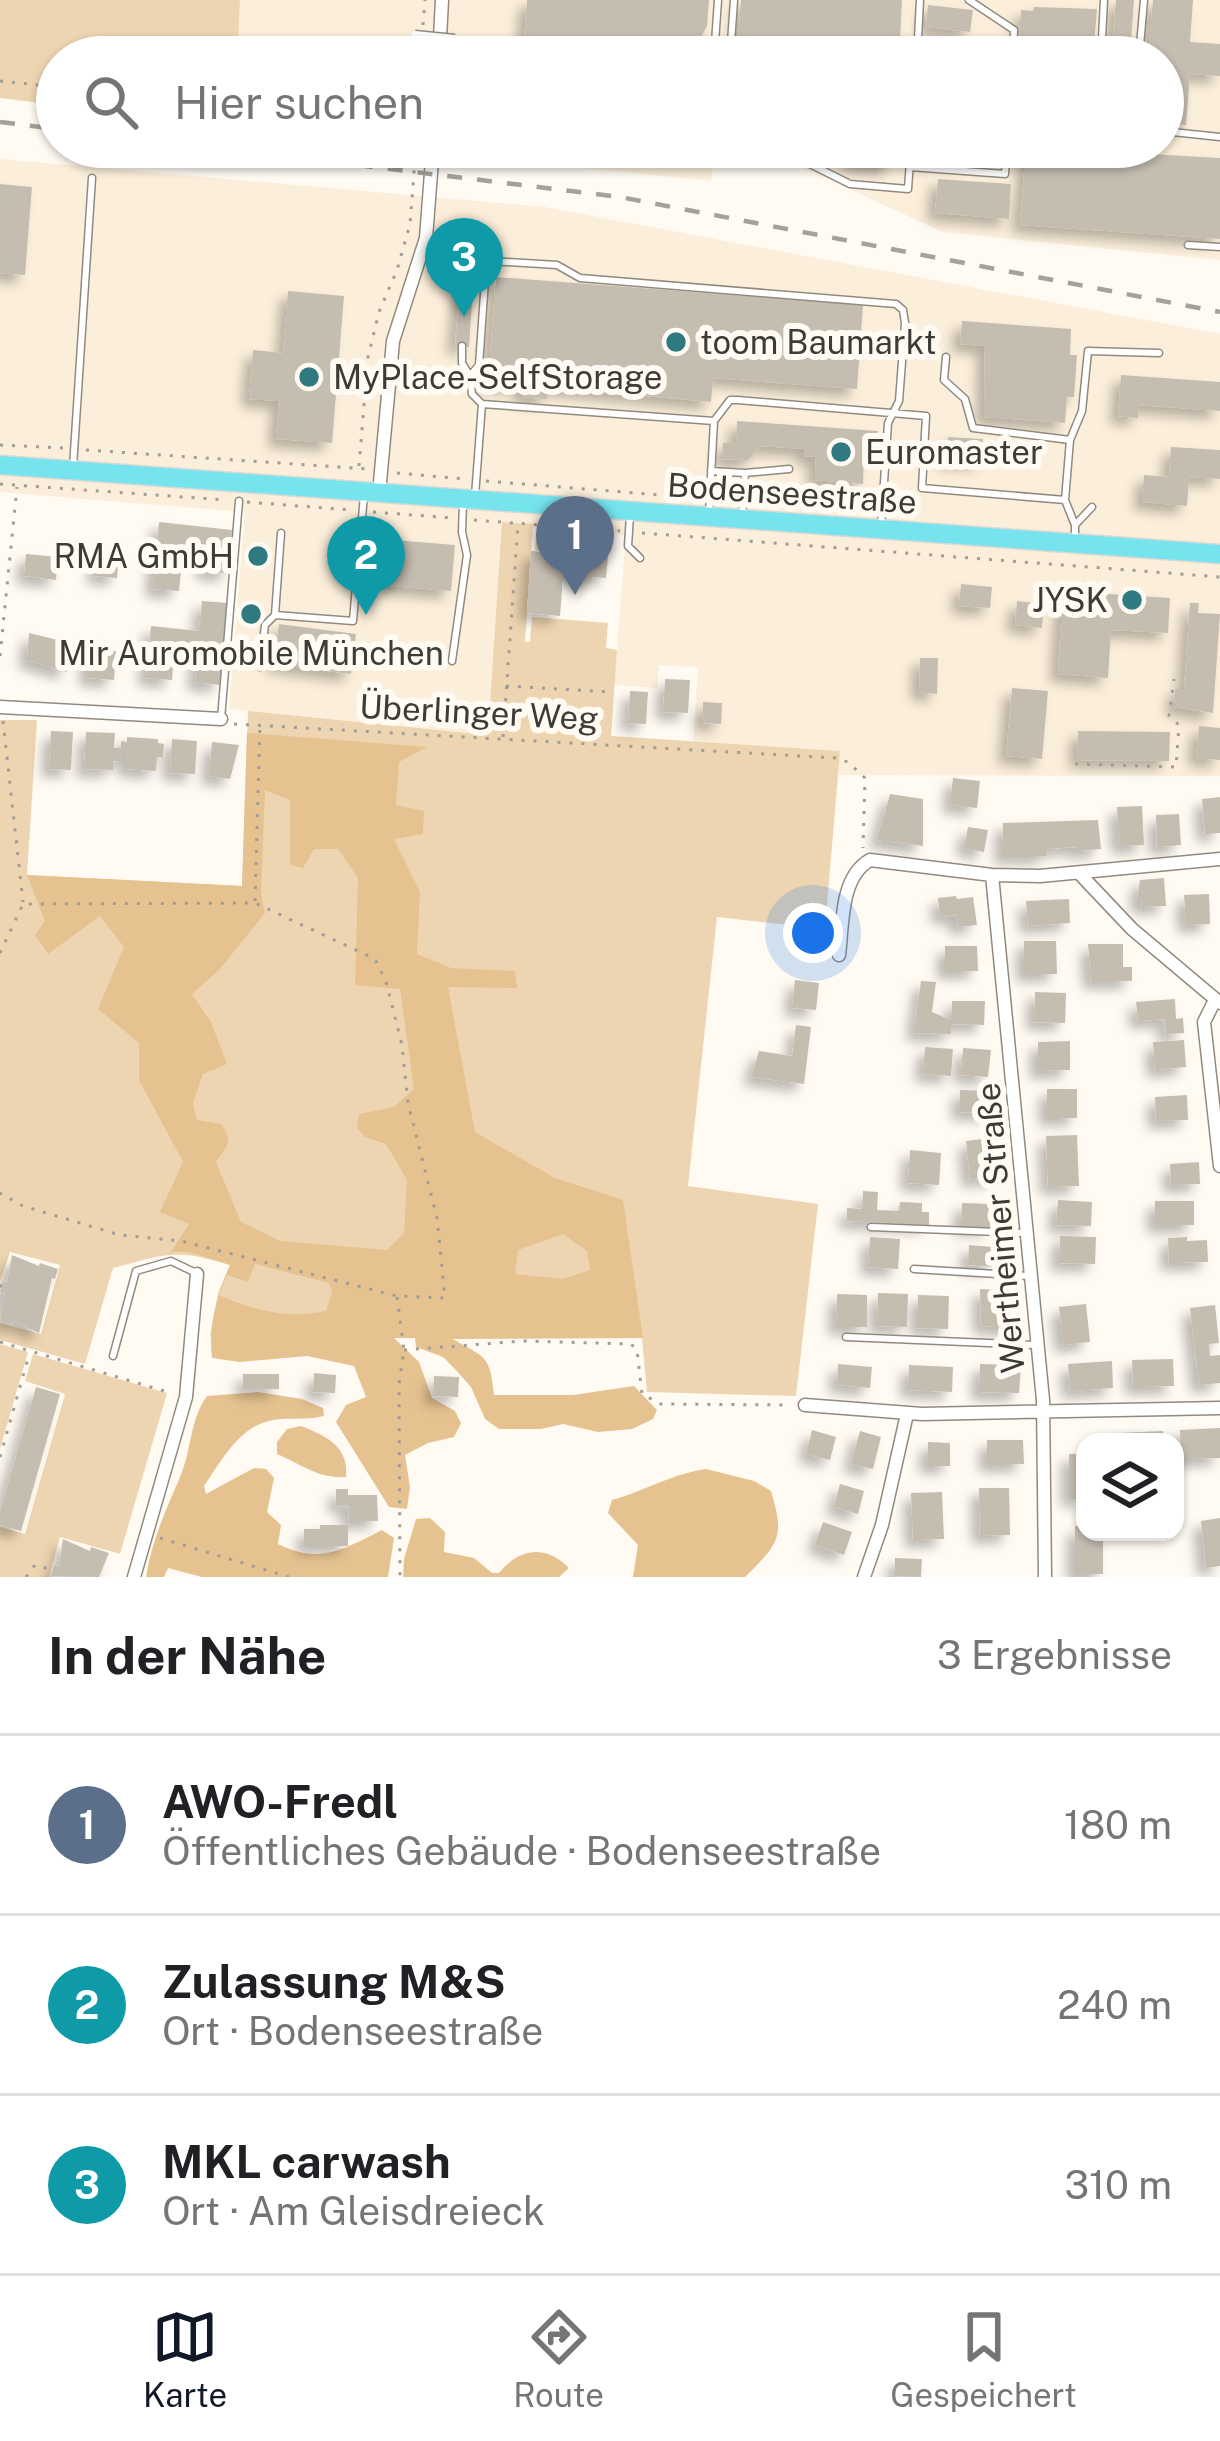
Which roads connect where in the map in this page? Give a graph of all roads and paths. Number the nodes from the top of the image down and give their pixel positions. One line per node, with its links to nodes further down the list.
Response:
1 (442, 0): 10 (street)
2 (718, 0): 11 (lane)
3 (734, 0): 12 (lane)
4 (920, 0): 13 (lane)
5 (969, 0): 14 (lane)
6 (1104, 0): 15 (lane)
7 (1144, 0): 16 (lane)
8 (415, 34): 9 (lane, bridge)
9 (435, 36)
10 (440, 36)
11 (715, 36)
12 (731, 36)
13 (918, 36)
14 (1014, 36)
15 (1101, 36)
16 (1141, 36)
17 (0, 81): 18 (path)
18 (36, 85)
19 (1184, 133): 20 (lane)
20 (1220, 137)
21 (414, 168): 43 (path)
22 (431, 168): 46 (street)
23 (818, 168): 24 (lane)
24 (910, 168)
25 (924, 168): 26 (lane)
26 (1005, 168)
27 (92, 178): 41 (lane)
28 (1189, 245): 29 (lane)
29 (1220, 247)
30 (495, 262): 31 (lane); 35 (lane); 37 (lane)
31 (466, 288)
32 (462, 346): 35 (lane)
33 (1159, 353): 39 (lane)
34 (946, 357): 39 (lane)
35 (470, 376): 36 (lane)
36 (482, 404): 38 (lane); 52 (lane)
37 (892, 412): 38 (lane); 53 (lane); 60 (lane)
38 (714, 421): 47 (lane)
39 (1070, 440): 53 (lane)
40 (0, 445): 41 (path)
41 (74, 449): 43 (path); 45 (lane)
42 (0, 465): 45 (main road, Bodenseestraße)
43 (359, 468): 46 (path)
44 (789, 469): 48 (lane)
45 (72, 471): 51 (main road, Bodenseestraße)
46 (381, 471): 51 (street); 52 (path)
47 (711, 471): 48 (lane); 56 (lane)
48 (745, 473): 57 (lane)
49 (0, 484): 50 (path)
50 (17, 485): 54 (path); 67 (path)
51 (369, 498): 52 (main road, Bodenseestraße); 52 (path); 54 (path); 66 (lane)
52 (469, 500): 56 (path); 58 (main road, Bodenseestraße); 58 (path); 68 (lane)
53 (1065, 500): 62 (lane)
54 (239, 501): 74 (lane)
55 (1092, 507): 62 (lane)
56 (710, 508): 57 (main road, Bodenseestraße); 58 (main road, Bodenseestraße)
57 (742, 520): 60 (main road, Bodenseestraße)
58 (630, 522): 64 (lane); 65 (path)
59 (518, 524): 71 (path)
60 (880, 530): 62 (main road, Bodenseestraße)
61 (280, 533): 66 (lane)
62 (1075, 535): 63 (main road, Bodenseestraße)
63 (1220, 554)
64 (640, 558)
65 (1220, 577)
66 (275, 615): 69 (lane)
67 (0, 656)
68 (452, 661)
69 (260, 667)
70 (1174, 680): 77 (path)
71 (506, 686): 72 (path); 76 (path)
72 (612, 692)
73 (1, 707): 74 (street); 83 (path)
74 (221, 719): 75 (path, Überlinger Weg)
75 (260, 726): 76 (path, Überlinger Weg); 82 (path)
76 (502, 740): 79 (path, Überlinger Weg)
77 (1075, 764)
78 (1220, 859): 80 (street)
79 (870, 860): 81 (street); 85 (street)
80 (1079, 874): 81 (street); 86 (street)
81 (992, 875): 90 (street, Wertheimer Straße)
82 (255, 903): 83 (path); 94 (path)
83 (23, 904): 84 (path)
84 (0, 953)
85 (839, 955)
86 (1218, 1001): 87 (street)
87 (1220, 1166)
88 (0, 1193): 94 (path)
89 (871, 1227): 90 (lane)
90 (1029, 1233): 93 (street, Wertheimer Straße)
91 (914, 1269): 93 (lane)
92 (197, 1274): 100 (lane); 101 (street)
93 (1033, 1276): 97 (street, Wertheimer Straße)
94 (397, 1296): 98 (path)
95 (846, 1336): 97 (lane)
96 (0, 1342): 99 (path)
97 (1039, 1345): 105 (street, Wertheimer Straße)
98 (404, 1350): 102 (path); 112 (path)
99 (30, 1351): 101 (path); 106 (path)
100 (112, 1356)
101 (185, 1397): 107 (street)
102 (806, 1405): 104 (street)
103 (1220, 1408): 105 (street)
104 (907, 1414): 105 (street); 113 (street)
105 (1045, 1414): 114 (street, Wertheimer Straße)
106 (0, 1456)
107 (146, 1534): 110 (street); 111 (path)
108 (53, 1570): 109 (path)
109 (26, 1577)
110 (134, 1577)
111 (289, 1577)
112 (400, 1577)
113 (864, 1577)
114 (1045, 1577)

